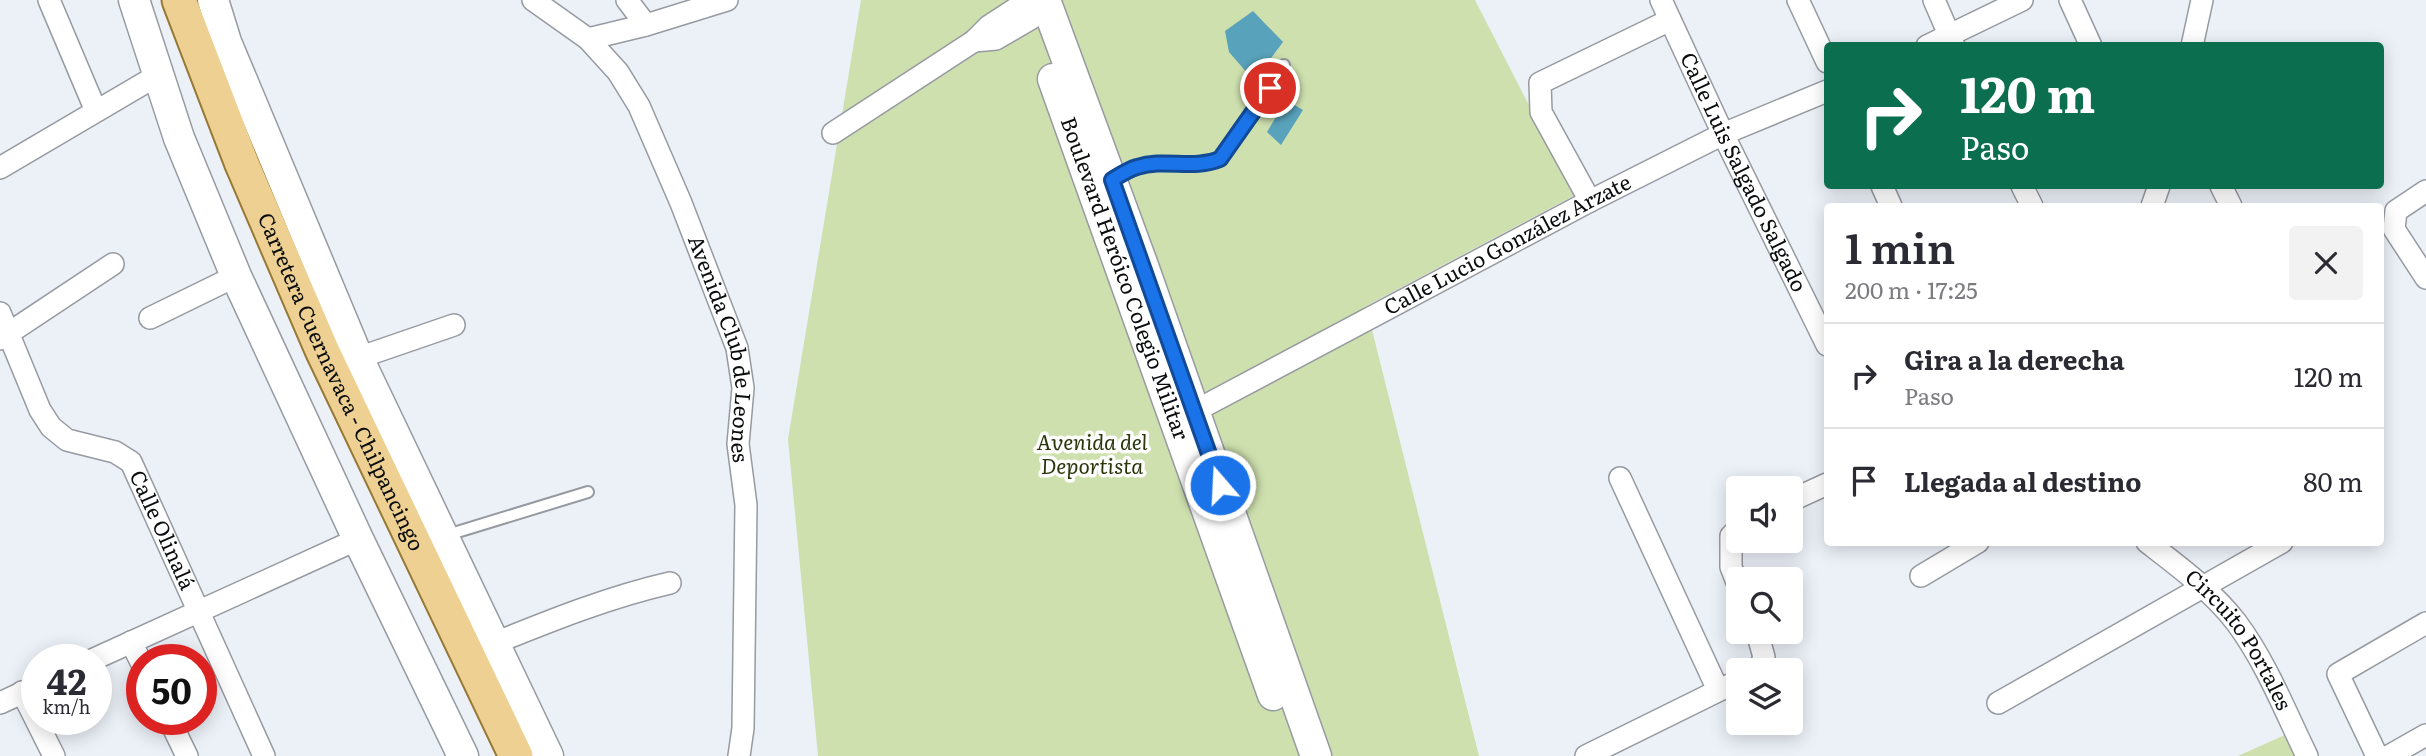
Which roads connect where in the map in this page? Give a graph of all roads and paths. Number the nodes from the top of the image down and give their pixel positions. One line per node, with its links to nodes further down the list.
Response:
1 (49, 0): 24 (street)
2 (134, 0): 22 (street)
3 (160, 0): 70 (main road, Carretera Cuernavaca - Chilpancingo)
4 (179, 0): 71 (main road, Carretera Cuernavaca - Chilpancingo)
5 (213, 0): 39 (street)
6 (533, 0): 16 (street, Avenida Club de Leones)
7 (727, 0): 15 (street)
8 (1798, 0): 20 (street)
9 (1934, 0): 17 (street)
10 (2022, 0): 17 (street)
11 (2070, 0): 18 (street)
12 (2202, 0): 19 (street)
13 (1032, 5): 25 (street); 28 (street, Boulevard Heróico Colegio Militar); 74 (street, Boulevard Heróico Colegio Militar)
14 (1665, 10): 26 (street, Calle Luis Salgado Salgado); 30 (street)
15 (637, 13): 16 (street)
16 (582, 33): 73 (street, Avenida Club de Leones)
17 (1952, 40)
18 (2089, 42)
19 (2193, 42)
20 (1824, 56)
21 (1284, 65): 28 (lane)
22 (158, 75): 24 (street); 32 (street)
23 (1824, 92): 26 (street, Calle Lucio González Arzate)
24 (96, 111): 27 (street)
25 (833, 133)
26 (1723, 134): 30 (street, Calle Lucio González Arzate); 38 (street, Calle Luis Salgado Salgado)
27 (0, 168)
28 (1112, 180): 40 (street, Boulevard Heróico Colegio Militar)
29 (2426, 191): 33 (street)
30 (1590, 201): 40 (street, Calle Lucio González Arzate)
31 (113, 264): 37 (street)
32 (236, 276): 35 (street); 46 (street)
33 (2426, 278)
34 (0, 313): 37 (street, Calle Olinalá)
35 (149, 318)
36 (454, 326): 39 (street)
37 (5, 337): 53 (street, Calle Olinalá)
38 (1824, 339)
39 (358, 358): 45 (street)
40 (1195, 411): 75 (street, Boulevard Heróico Colegio Militar)
41 (1620, 478): 59 (street)
42 (1824, 485): 44 (street)
43 (589, 492): 45 (lane)
44 (1803, 495)
45 (443, 536): 56 (street)
46 (358, 539): 53 (street); 69 (street)
47 (1971, 546): 50 (street)
48 (2152, 546): 52 (street, Circuito Portales)
49 (2276, 546): 52 (street)
50 (1921, 576)
51 (670, 583): 56 (street)
52 (2203, 587): 62 (street); 77 (street, Circuito Portales)
53 (199, 610): 55 (street); 68 (street, Calle Olinalá)
54 (2426, 623): 78 (street)
55 (131, 642): 57 (street)
56 (495, 643): 72 (street)
57 (112, 651)
58 (1726, 686): 59 (street)
59 (1718, 690): 76 (street)
60 (21, 693): 61 (street)
61 (0, 703)
62 (1998, 703)
63 (46, 735): 66 (street)
64 (177, 735): 67 (street)
65 (2426, 735): 79 (street)
66 (54, 756)
67 (187, 756)
68 (264, 756)
69 (463, 756)
70 (492, 756)
71 (516, 756)
72 (548, 756)
73 (739, 756)
74 (1295, 756)
75 (1316, 756)
76 (1586, 756)
77 (2307, 756)
78 (2377, 756)
79 (2389, 756)

